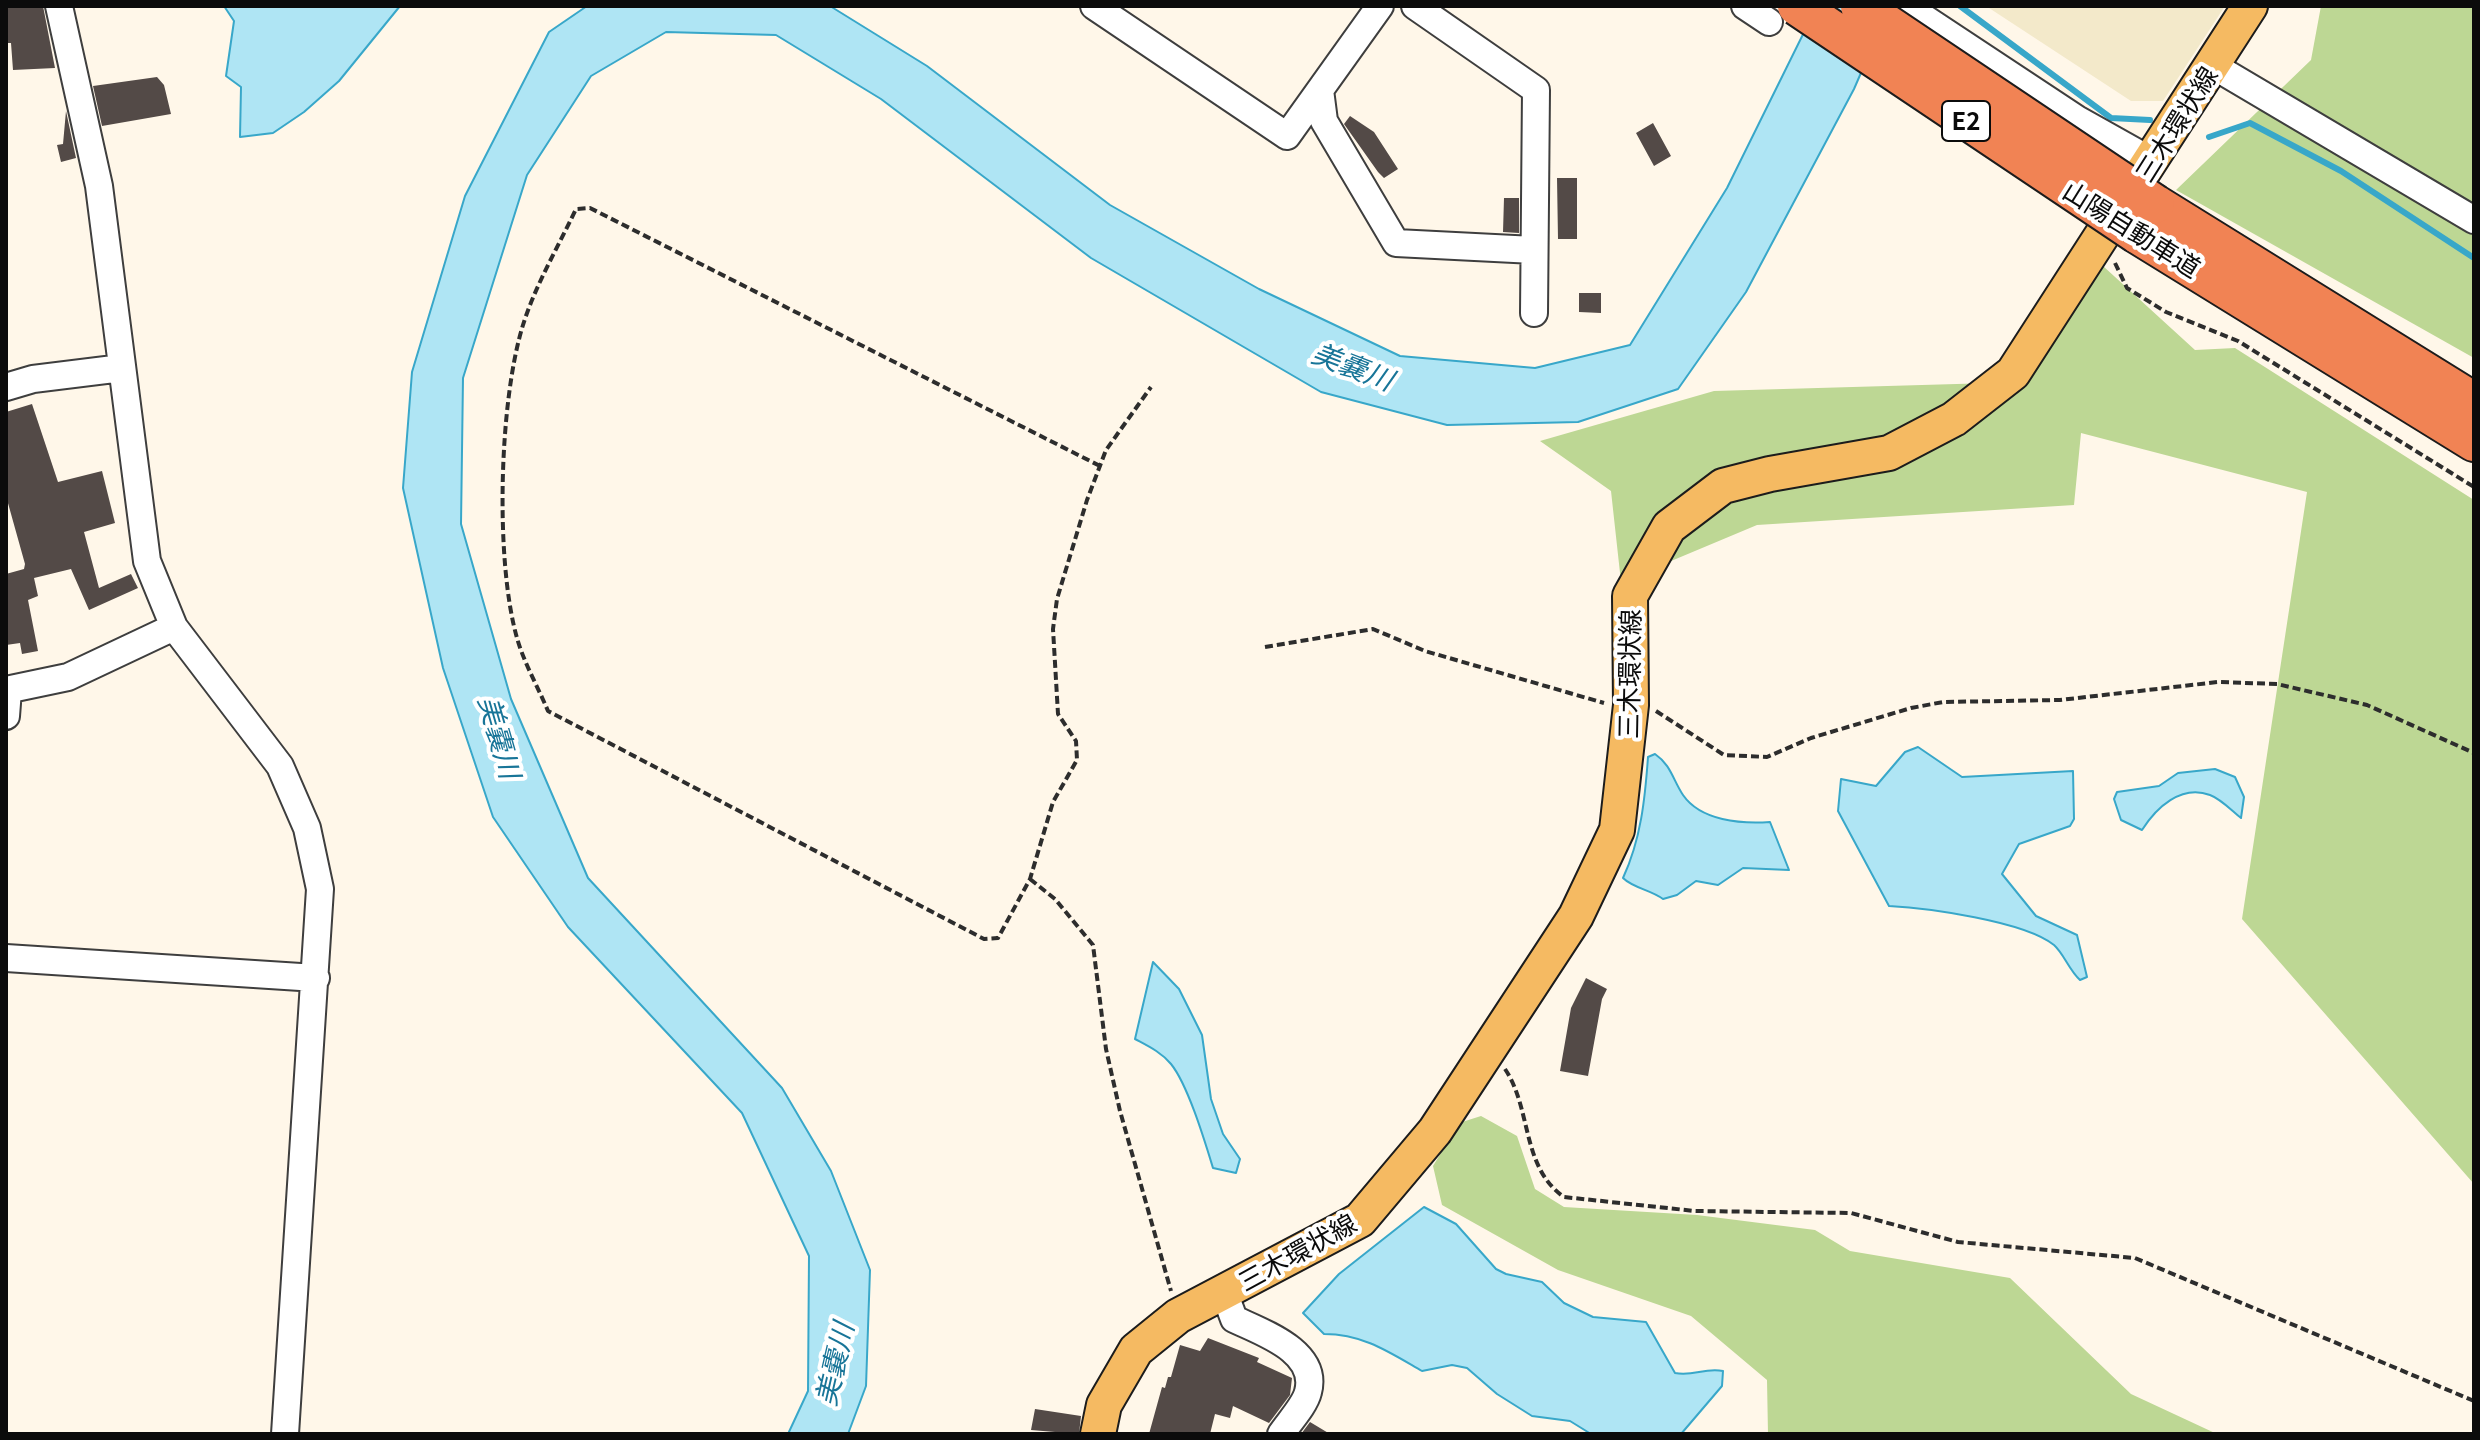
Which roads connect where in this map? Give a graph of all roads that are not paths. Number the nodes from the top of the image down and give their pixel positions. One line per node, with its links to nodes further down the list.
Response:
1 (59, 6): 17 (street)
2 (1094, 6): 11 (street)
3 (1380, 6): 11 (street)
4 (1415, 6): 15 (street)
5 (1745, 6): 9 (street)
6 (1860, 6): 13 (highway, 山陽自動車道 / E2, bridge)
7 (2250, 6): 10 (main road, 三木環状線)
8 (1915, 12): 12 (street)
9 (1783, 14): 13 (highway, 山陽自動車道 / E2, bridge)
10 (2212, 65): 12 (main road, 三木環状線); 14 (street)
11 (1320, 90): 15 (street)
12 (2152, 161): 25 (main road, 三木環状線)
13 (2146, 219): 19 (highway, 山陽自動車道 / E2); 20 (highway, 山陽自動車道 / E2)
14 (2474, 220)
15 (1534, 250): 16 (street)
16 (1534, 313)
17 (122, 368): 18 (street); 21 (street)
18 (6, 387)
19 (2474, 402)
20 (2474, 442)
21 (174, 627): 22 (street); 24 (street)
22 (7, 698)
23 (6, 958): 24 (street)
24 (316, 978): 26 (street)
25 (1224, 1292): 27 (main road, 三木環状線); 28 (street)
26 (285, 1434)
27 (1098, 1434)
28 (1281, 1434)

